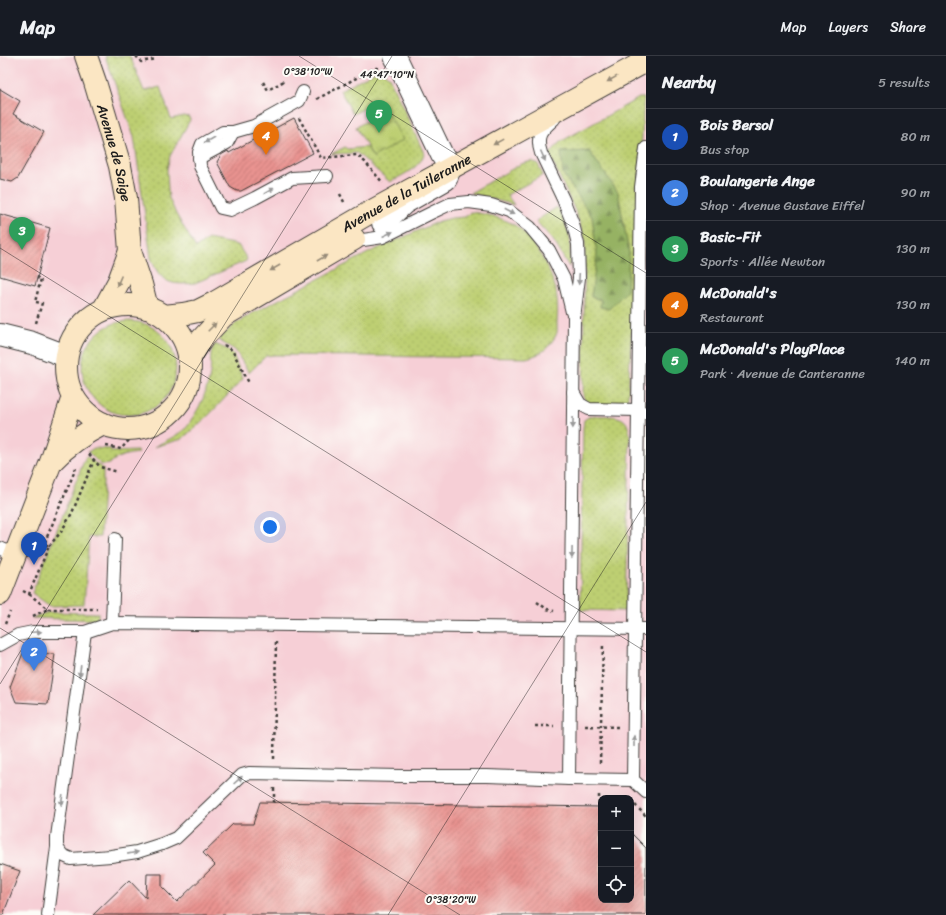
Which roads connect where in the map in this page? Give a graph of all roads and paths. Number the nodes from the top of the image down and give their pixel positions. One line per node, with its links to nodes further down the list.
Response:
1 (86, 56): 22 (street, Avenue de Saige)
2 (136, 56): 3 (path)
3 (156, 59)
4 (646, 61): 10 (street, Avenue de la Tuileranne, one-way to 10)
5 (388, 62): 11 (path); 15 (street)
6 (646, 76): 13 (street, Avenue de la Tuileranne)
7 (284, 81): 8 (path)
8 (263, 82)
9 (303, 92): 17 (lane, one-way to 17)
10 (583, 95): 13 (lane); 15 (street, Avenue de la Tuileranne, one-way to 15)
11 (314, 101)
12 (299, 118): 18 (path)
13 (539, 136): 20 (street, Avenue de la Tuileranne); 27 (lane, one-way to 27)
14 (646, 148): 16 (lane)
15 (450, 168): 20 (street); 26 (street, Avenue de la Tuileranne, one-way to 26)
16 (644, 173): 19 (lane)
17 (327, 176)
18 (387, 188)
19 (644, 192): 23 (lane)
20 (383, 223): 21 (street, Avenue de la Tuileranne)
21 (350, 242): 27 (lane, one-way to 27); 32 (street, Avenue de la Tuileranne, one-way to 21)
22 (130, 251): 25 (street, Avenue de Saige, one-way to 25); 26 (street, Avenue de Saige)
23 (643, 259): 35 (lane)
24 (37, 278): 28 (path)
25 (104, 309): 26 (street); 31 (street)
26 (156, 312): 32 (street)
27 (574, 318): 36 (lane)
28 (35, 327)
29 (0, 334): 31 (street)
30 (222, 344): 34 (path)
31 (66, 356): 37 (street)
32 (189, 359): 40 (street)
33 (646, 378): 35 (lane)
34 (249, 383)
35 (638, 388): 38 (lane)
36 (574, 392): 38 (lane); 57 (lane, one-way to 57)
37 (73, 397): 39 (street); 44 (street)
38 (642, 412): 45 (lane)
39 (103, 424): 40 (street); 44 (street)
40 (140, 428): 41 (path)
41 (122, 448)
42 (85, 449): 43 (path)
43 (94, 460): 47 (path); 49 (path)
44 (51, 462): 50 (street)
45 (642, 463): 59 (lane)
46 (76, 468): 49 (path)
47 (118, 472)
48 (115, 539): 53 (lane)
49 (48, 546): 51 (path)
50 (8, 552): 52 (street)
51 (29, 594): 52 (path); 53 (path)
52 (10, 598): 56 (path)
53 (112, 609): 54 (lane)
54 (112, 623): 55 (lane); 60 (lane)
55 (276, 625): 57 (lane); 66 (path)
56 (4, 626)
57 (570, 628): 58 (lane); 63 (lane)
58 (603, 629): 59 (lane); 64 (path)
59 (640, 629): 65 (lane)
60 (85, 632): 61 (lane, one-way to 60); 75 (lane, one-way to 75)
61 (0, 645)
62 (535, 726): 63 (path)
63 (569, 726): 64 (path); 67 (lane)
64 (601, 726): 65 (path); 68 (path)
65 (634, 727): 69 (lane, one-way to 65)
66 (274, 773): 67 (lane); 72 (path); 75 (lane, one-way to 66)
67 (569, 779): 68 (lane)
68 (600, 779): 69 (lane); 71 (path)
69 (633, 780): 70 (lane)
70 (646, 792)
71 (599, 795)
72 (274, 802)
73 (634, 804): 74 (path)
74 (645, 814)
75 (57, 847): 76 (lane)
76 (48, 915)

